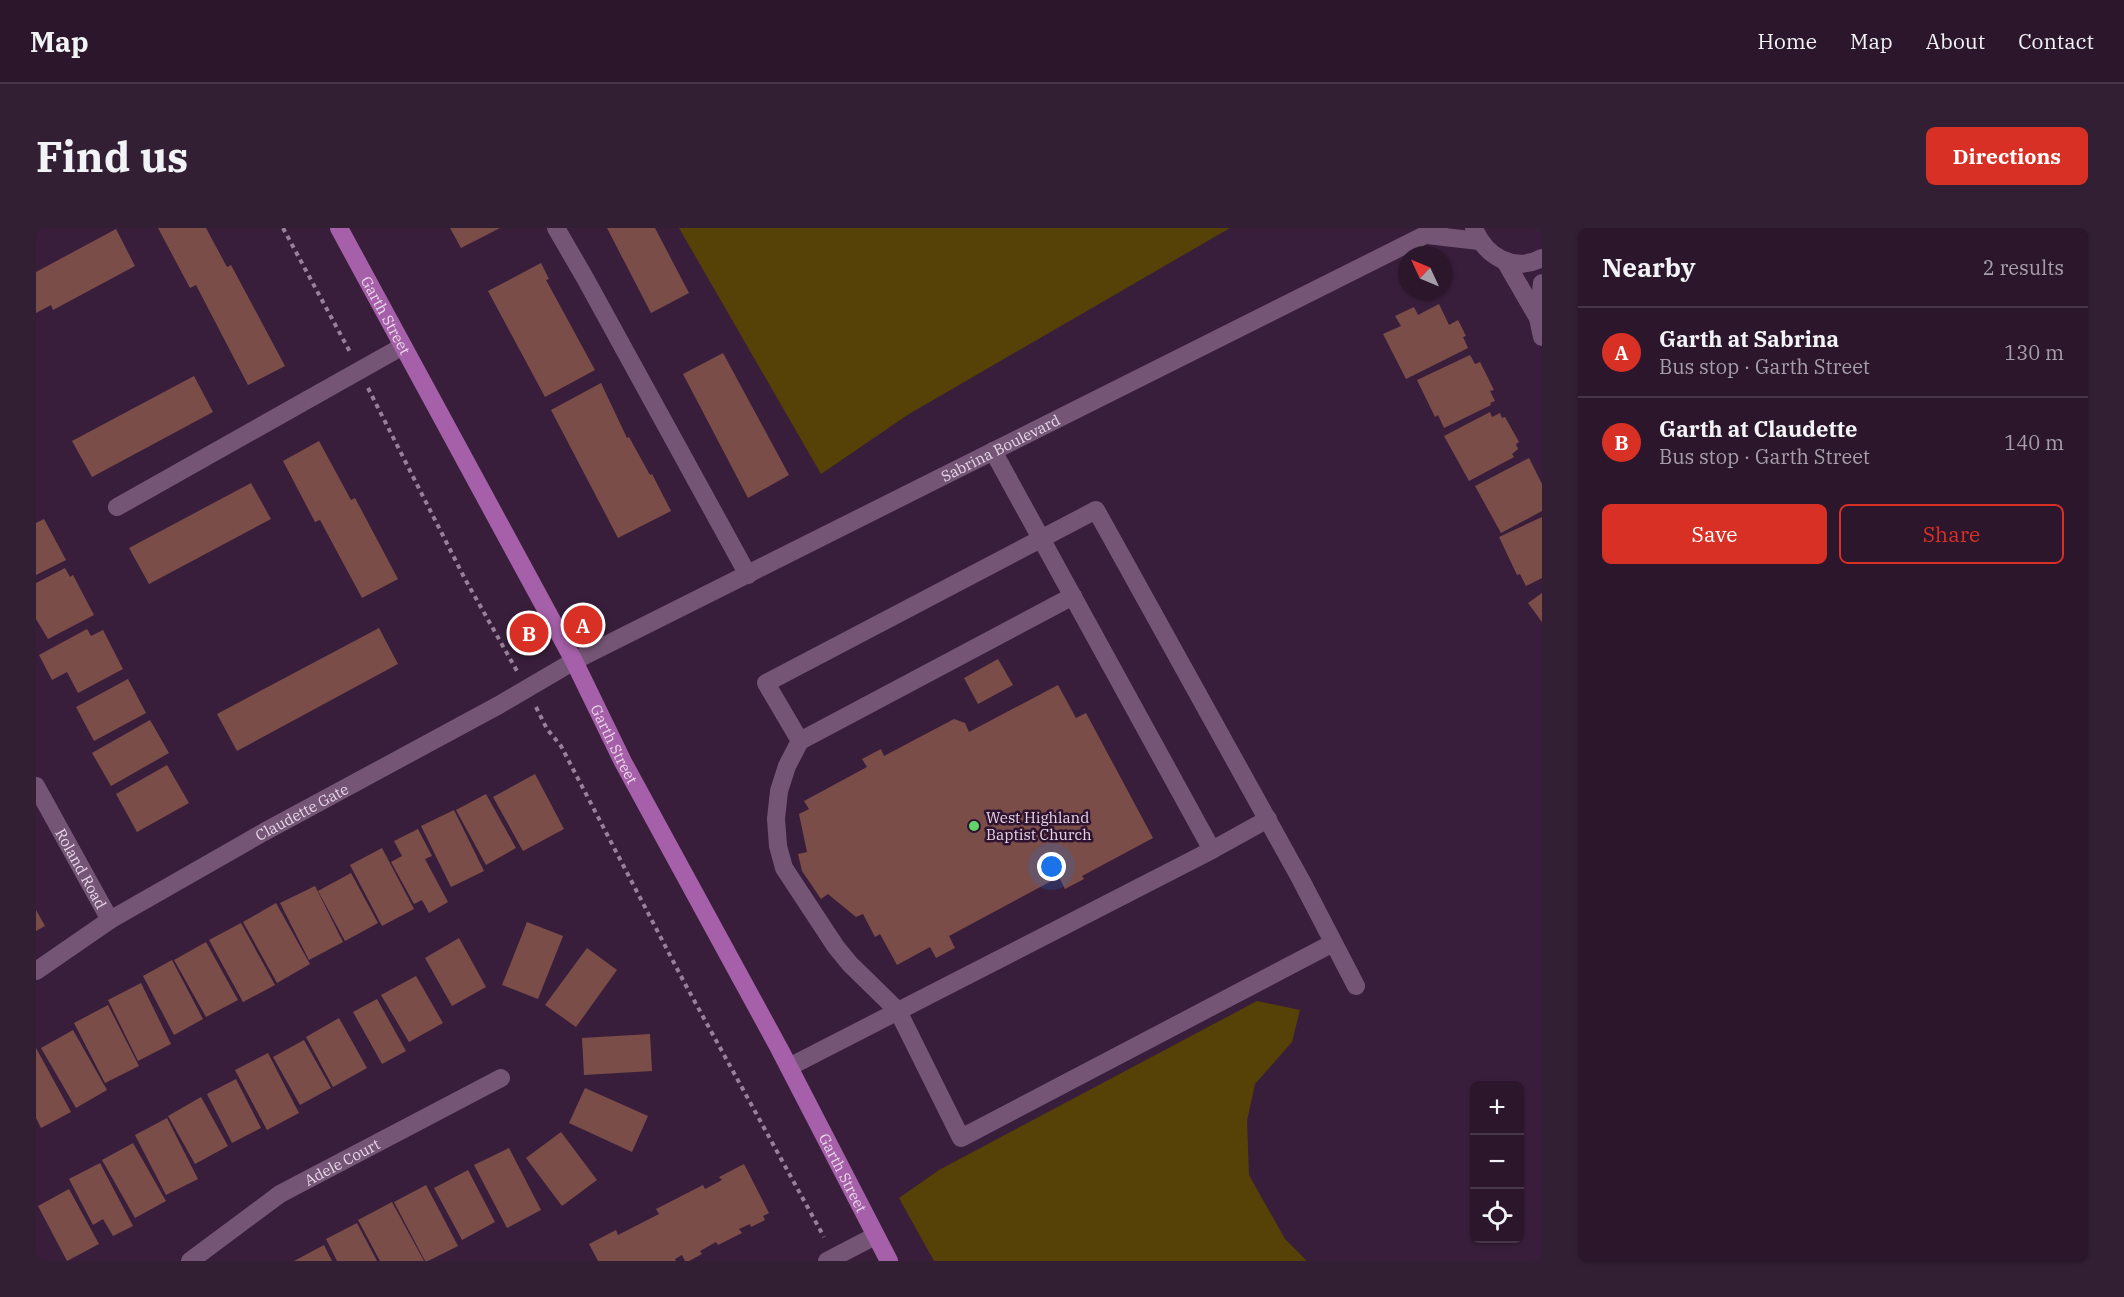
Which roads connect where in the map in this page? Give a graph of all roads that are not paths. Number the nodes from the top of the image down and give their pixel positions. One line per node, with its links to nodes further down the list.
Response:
1 (339, 228): 10 (main road, Garth Street)
2 (556, 228): 14 (street)
3 (1433, 232): 4 (street, Sabrina Boulevard); 11 (street, Sabrina Boulevard)
4 (1476, 234): 6 (street)
5 (1542, 258): 6 (street)
6 (1505, 261): 8 (street)
7 (1542, 283): 8 (street)
8 (1538, 318): 9 (street)
9 (1542, 337)
10 (403, 346): 12 (street); 16 (main road, Garth Street)
11 (993, 452): 13 (street); 14 (street, Sabrina Boulevard)
12 (117, 507)
13 (1041, 539): 15 (street); 17 (street); 19 (street)
14 (748, 575): 16 (street, Sabrina Boulevard)
15 (1073, 596): 17 (street); 20 (street)
16 (574, 662): 21 (street, Claudette Gate); 26 (main road, Garth Street)
17 (800, 741): 25 (street)
18 (36, 786): 21 (street, Roland Road)
19 (1268, 819): 20 (street); 22 (street)
20 (1212, 850): 25 (street)
21 (110, 920): 23 (street, Claudette Gate)
22 (1333, 943): 24 (street); 25 (street)
23 (36, 971)
24 (1356, 986)
25 (898, 1011): 26 (street)
26 (789, 1067): 28 (main road, Garth Street)
27 (501, 1078): 30 (street, Adele Court)
28 (875, 1236): 29 (street); 31 (main road, Garth Street)
29 (832, 1258)
30 (190, 1261)
31 (889, 1261)

